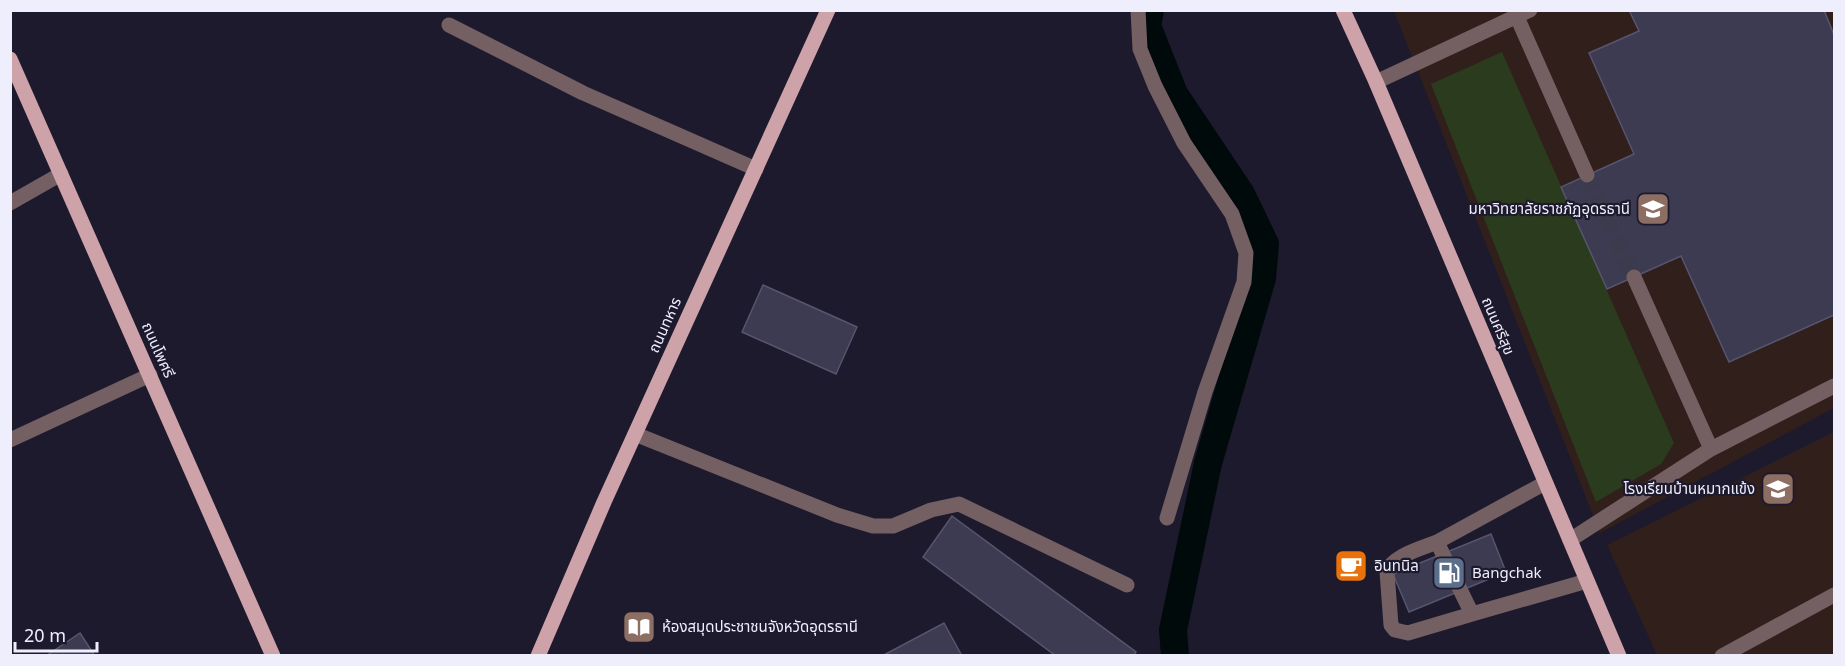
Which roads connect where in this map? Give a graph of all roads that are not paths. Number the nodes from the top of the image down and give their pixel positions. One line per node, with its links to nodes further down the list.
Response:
1 (828, 10): 8 (main road, ถนนทหาร)
2 (1138, 10): 19 (street)
3 (1344, 10): 7 (main road, ถนนศรีสุข)
4 (1523, 14): 7 (street); 10 (street)
5 (449, 25): 8 (street)
6 (10, 60): 9 (main road, ถนนโพศรี)
7 (1376, 82): 18 (main road, ถนนศรีสุข)
8 (756, 169): 15 (main road, ถนนทหาร)
9 (61, 174): 11 (street); 13 (main road, ถนนโพศรี)
10 (1587, 175)
11 (10, 203)
12 (1634, 277): 17 (street)
13 (150, 375): 16 (street); 26 (main road, ถนนโพศรี)
14 (1834, 386): 17 (street)
15 (635, 434): 23 (street); 27 (main road, ถนนทหาร)
16 (10, 440)
17 (1711, 449): 20 (street)
18 (1545, 483): 20 (main road, ถนนศรีสุข); 21 (street)
19 (1167, 518)
20 (1570, 540): 22 (main road, ถนนศรีสุข)
21 (1437, 542): 25 (street); 25 (street)
22 (1587, 581): 25 (street); 28 (main road, ถนนศรีสุข)
23 (1127, 585)
24 (1834, 596): 29 (street)
25 (1472, 614)
26 (273, 656)
27 (538, 656)
28 (1619, 656)
29 (1722, 656)

